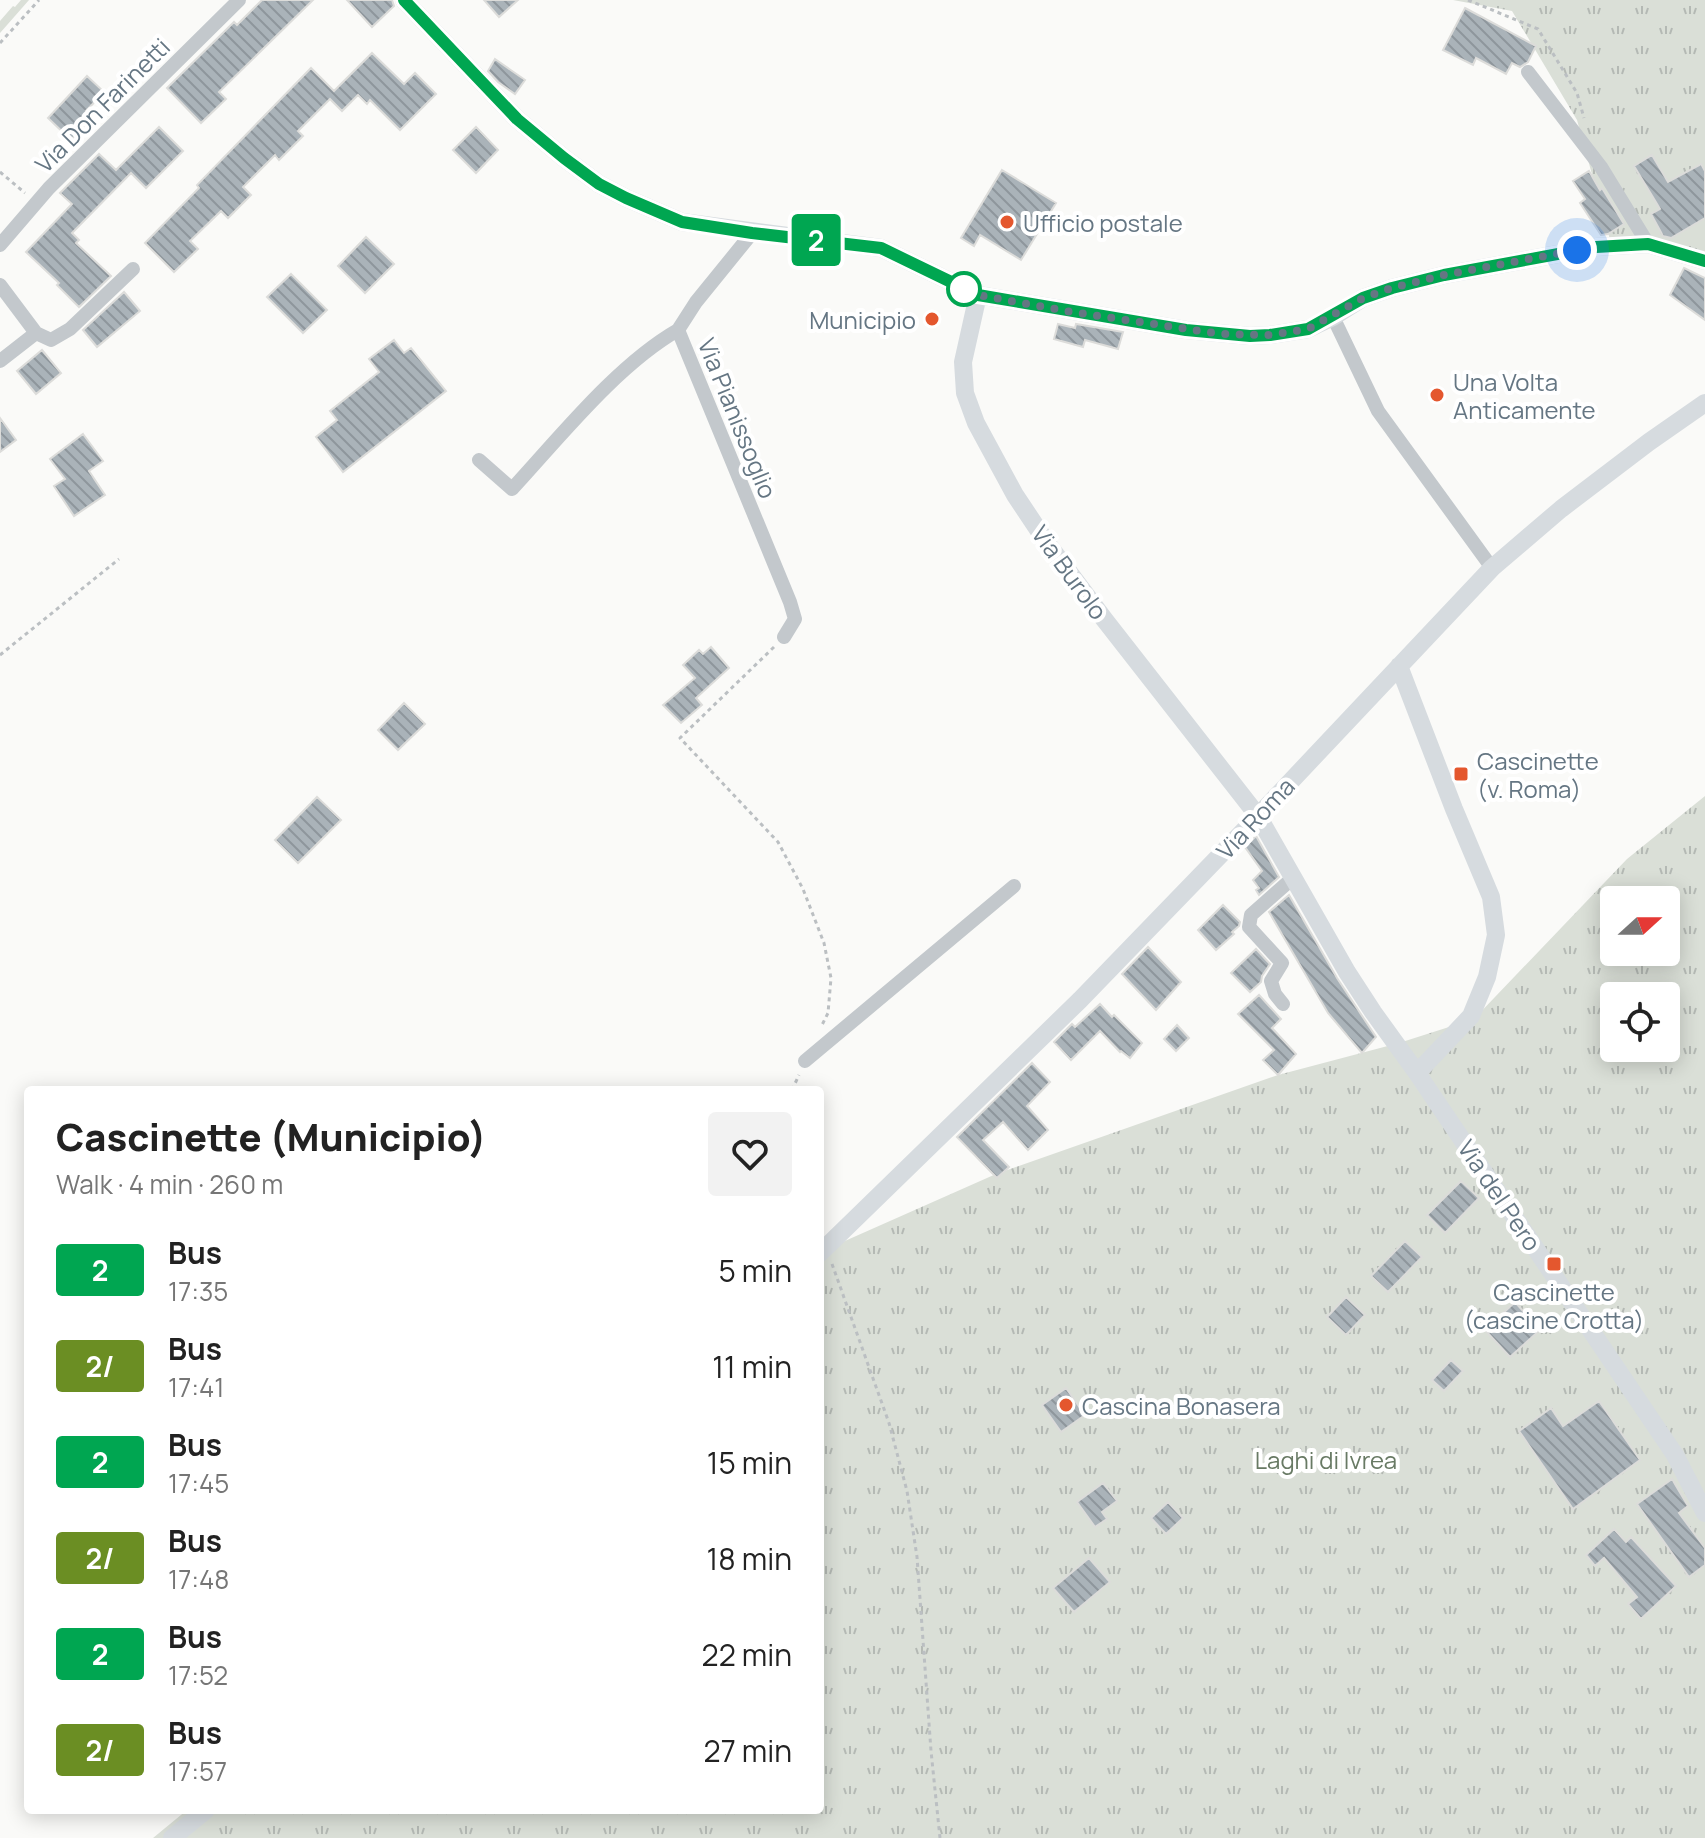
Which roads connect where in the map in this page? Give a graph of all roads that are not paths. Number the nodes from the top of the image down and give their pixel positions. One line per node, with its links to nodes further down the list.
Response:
1 (239, 0): 6 (street, Via Don Farinetti)
2 (404, 0): 4 (street)
3 (1528, 72): 5 (street)
4 (752, 233): 10 (street); 12 (street, Via Pianissoglio)
5 (1648, 244): 7 (street); 11 (street)
6 (0, 245)
7 (1705, 261)
8 (133, 269): 13 (street)
9 (0, 285): 13 (street)
10 (978, 295): 11 (street); 20 (street, Via Burolo)
11 (1333, 317): 17 (street)
12 (678, 330): 16 (street); 18 (street, Via Pianissoglio)
13 (36, 333): 14 (street)
14 (0, 361)
15 (1705, 403): 17 (street, Via Roma)
16 (479, 460)
17 (1492, 568): 19 (street, Via Roma)
18 (784, 637)
19 (1399, 666): 20 (street, Via Roma); 25 (street)
20 (1258, 816): 21 (street, Via del Pero); 26 (street, Via Roma)
21 (1294, 877): 23 (street); 25 (street, Via del Pero)
22 (1014, 886): 24 (street)
23 (1283, 1004)
24 (805, 1061)
25 (1417, 1073): 27 (street, Via del Pero)
26 (824, 1249)
27 (1705, 1513)
28 (201, 1814): 29 (street)
29 (172, 1838)

